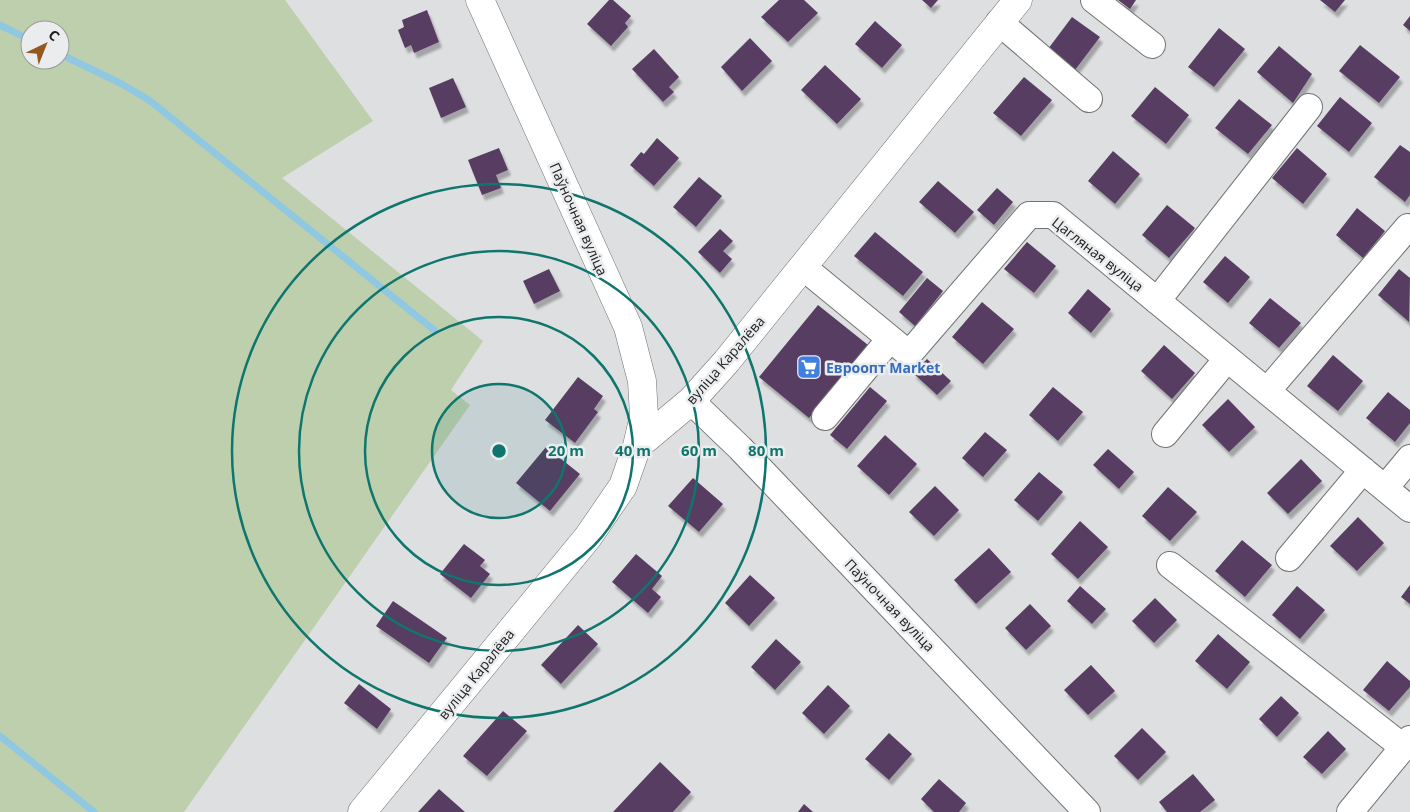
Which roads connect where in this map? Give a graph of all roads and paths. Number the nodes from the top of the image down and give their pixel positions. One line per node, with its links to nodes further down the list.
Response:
1 (480, 0): 17 (main road, Паўночная вуліца)
2 (1018, 0): 4 (main road, вуліца Каралёва)
3 (1094, 0): 5 (street)
4 (1000, 22): 6 (street); 9 (main road, вуліца Каралёва)
5 (1152, 45)
6 (1089, 99)
7 (1309, 107): 10 (street)
8 (1408, 227): 13 (street)
9 (803, 266): 11 (street, Цагляная вуліца); 14 (main road, вуліца Каралёва)
10 (1157, 301): 11 (street, Цагляная вуліца); 12 (street, Цагляная вуліца)
11 (890, 339): 15 (street)
12 (1227, 359): 13 (street, Цагляная вуліца); 16 (street)
13 (1267, 391): 19 (street, Цагляная вуліца)
14 (691, 402): 17 (main road, вуліца Каралёва); 26 (street, Паўночная вуліца)
15 (825, 417)
16 (1165, 434)
17 (637, 446): 25 (main road, вуліца Каралёва)
18 (1410, 458): 20 (street)
19 (1363, 470): 20 (street, Цагляная вуліца); 22 (street)
20 (1385, 488): 21 (street, Цагляная вуліца)
21 (1410, 509)
22 (1289, 558)
23 (1170, 566): 24 (street)
24 (1407, 743): 27 (street)
25 (362, 812)
26 (1087, 812)
27 (1350, 812)

